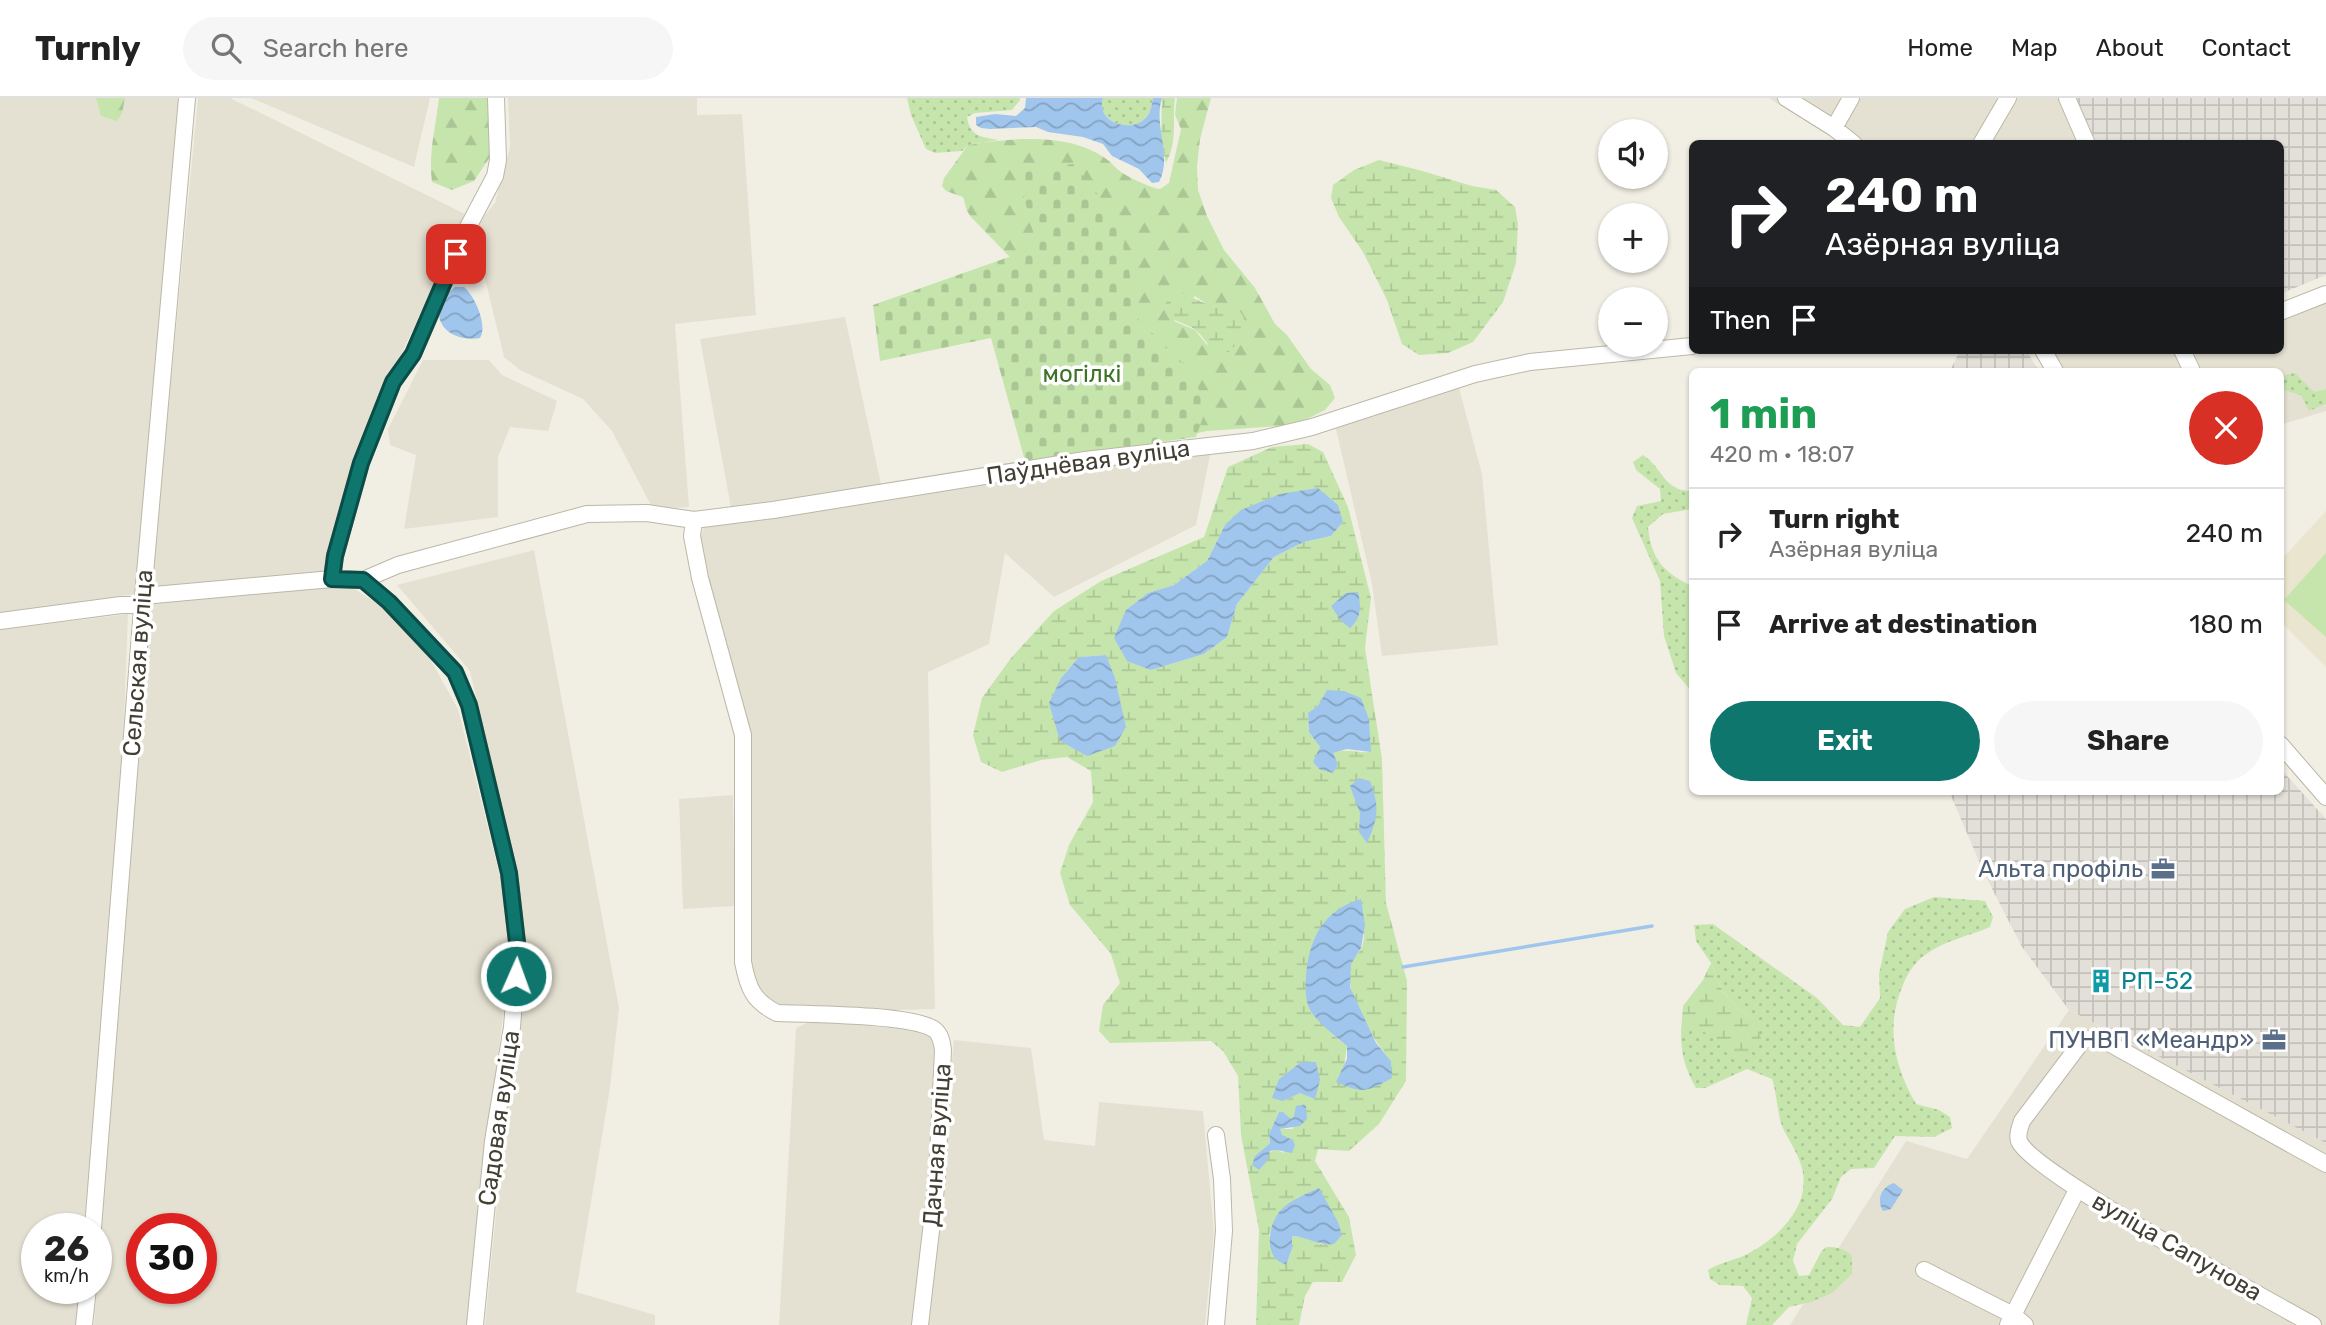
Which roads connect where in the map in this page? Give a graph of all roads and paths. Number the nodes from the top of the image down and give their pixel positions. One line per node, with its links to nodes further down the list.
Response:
1 (187, 98): 17 (street, Сельская вуліца)
2 (496, 98): 15 (street)
3 (1786, 98): 7 (street)
4 (1851, 98): 7 (street)
5 (2008, 98): 9 (street)
6 (2067, 98): 10 (street)
7 (1834, 128): 8 (street)
8 (1849, 140)
9 (1983, 140)
10 (2085, 140)
11 (2326, 294): 12 (street)
12 (2284, 310)
13 (1689, 346): 14 (street, Паўднёвая вуліца)
14 (694, 520): 16 (street, Паўднёвая вуліца); 30 (street, Дачная вуліца)
15 (332, 579): 16 (street, Паўднёвая вуліца); 17 (street, Паўднёвая вуліца)
16 (363, 580): 29 (street, Садовая вуліца)
17 (143, 600): 18 (street, Паўднёвая вуліца); 24 (street, Сельская вуліца)
18 (0, 621)
19 (2284, 749): 20 (street)
20 (2326, 797)
21 (1216, 1135): 31 (street)
22 (2326, 1164): 23 (street, вуліца Сапунова)
23 (2077, 1190): 27 (street); 32 (street, вуліца Сапунова)
24 (94, 1213)
25 (1924, 1270): 27 (street)
26 (86, 1304): 28 (street)
27 (2015, 1322)
28 (84, 1325)
29 (475, 1325)
30 (920, 1325)
31 (1216, 1325)
32 (2313, 1325)

